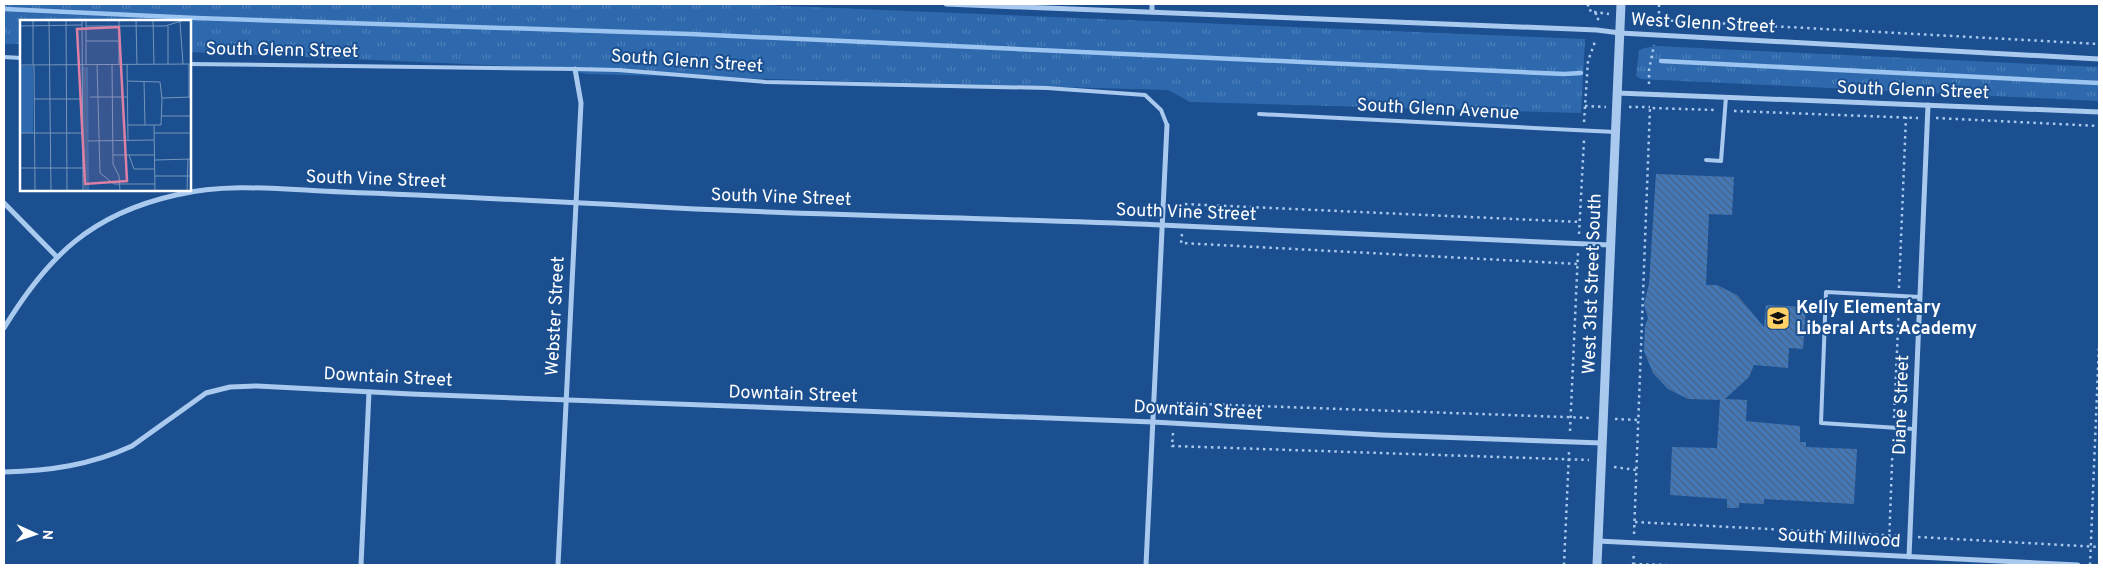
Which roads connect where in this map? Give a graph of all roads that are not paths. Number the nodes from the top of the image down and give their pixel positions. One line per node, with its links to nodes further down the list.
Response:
1 (946, 4): 4 (street, West Glenn Street)
2 (1152, 4): 4 (street)
3 (1621, 4): 5 (street, West 31st Street South)
4 (1152, 12): 5 (street, West Glenn Street)
5 (1620, 33): 8 (street, West Glenn Street); 11 (street, West 31st Street South)
6 (4, 57): 7 (lane)
7 (20, 58)
8 (2099, 59)
9 (191, 64): 10 (lane, South Glenn Street)
10 (575, 69): 16 (lane, South Glenn Street); 20 (street, Webster Street)
11 (1617, 93): 12 (street); 17 (street, West 31st Street South)
12 (1726, 97): 13 (street, South Glenn Street); 18 (lane)
13 (1928, 105): 14 (street, South Glenn Street); 24 (street, Diane Street)
14 (2099, 112)
15 (1259, 114): 17 (lane, South Glenn Avenue)
16 (1166, 124): 21 (street)
17 (1615, 132): 22 (street, West 31st Street South)
18 (1706, 160)
19 (4, 203): 23 (street)
20 (576, 203): 21 (street, South Vine Street); 23 (street, South Vine Street); 27 (street, Webster Street)
21 (1161, 225): 22 (street, South Vine Street); 28 (street)
22 (1610, 245): 30 (street, West 31st Street South)
23 (56, 256): 25 (street, South Vine Street)
24 (1920, 297): 29 (street, Diane Street); 29 (lane)
25 (4, 328)
26 (369, 392): 27 (street, Downtain Street); 31 (street, Downtain Street); 34 (street)
27 (566, 400): 28 (street, Downtain Street); 35 (street, Webster Street)
28 (1153, 422): 30 (street, Downtain Street); 36 (street)
29 (1914, 429): 33 (street, Diane Street)
30 (1602, 443): 32 (street, West 31st Street South)
31 (4, 472)
32 (1598, 541): 33 (street, South Millwood); 37 (street, West 31st Street South)
33 (1909, 557): 38 (street, South Millwood)
34 (361, 565)
35 (558, 565)
36 (1146, 565)
37 (1597, 565)
38 (2078, 565)

